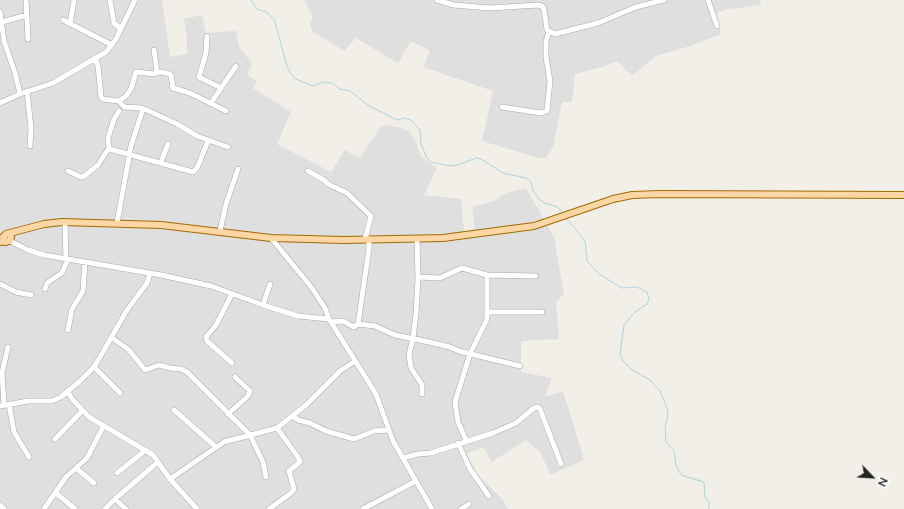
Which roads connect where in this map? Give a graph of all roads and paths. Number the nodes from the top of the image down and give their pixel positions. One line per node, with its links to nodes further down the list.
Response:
1 (26, 0): 9 (street)
2 (74, 0): 12 (street)
3 (110, 0): 14 (street)
4 (135, 0): 14 (street)
5 (436, 0): 16 (street)
6 (664, 0): 16 (street)
7 (708, 0): 13 (street)
8 (0, 12): 11 (street)
9 (27, 15): 11 (street); 18 (street)
10 (64, 20): 12 (street)
11 (2, 22): 15 (street)
12 (70, 24): 19 (street)
13 (716, 26)
14 (121, 29): 19 (street)
15 (1, 31): 26 (street)
16 (548, 32): 30 (street)
17 (207, 36): 24 (street)
18 (28, 38)
19 (112, 45): 21 (street)
20 (154, 50): 23 (street)
21 (95, 58): 25 (street); 27 (street)
22 (236, 66): 24 (street)
23 (157, 72): 27 (street); 29 (street)
24 (221, 88): 29 (street)
25 (27, 92): 26 (street); 36 (street)
26 (20, 94): 28 (street)
27 (119, 100): 31 (street)
28 (0, 103)
29 (211, 103): 32 (street)
30 (502, 107)
31 (143, 109): 34 (street); 39 (street)
32 (226, 110)
33 (119, 112): 38 (street)
34 (208, 141): 37 (street); 40 (street)
35 (168, 144): 40 (street)
36 (30, 146)
37 (228, 146)
38 (109, 148): 39 (street); 42 (street)
39 (131, 154): 40 (street); 46 (street)
40 (161, 162)
41 (238, 170): 47 (street)
42 (68, 171)
43 (308, 171): 50 (street)
44 (904, 195): 51 (main road)
45 (65, 222): 46 (main road); 48 (main road); 53 (street)
46 (117, 223): 47 (main road)
47 (220, 231): 49 (main road)
48 (5, 234): 52 (main road)
49 (272, 238): 50 (main road); 67 (street)
50 (367, 239): 51 (main road); 68 (street)
51 (417, 239): 58 (street)
52 (5, 242): 53 (street)
53 (67, 259): 54 (street); 61 (street)
54 (85, 262): 55 (street); 69 (street)
55 (150, 273): 62 (street); 70 (street)
56 (487, 275): 57 (street); 58 (street); 65 (street)
57 (536, 276)
58 (418, 277): 71 (street)
59 (0, 284): 63 (street)
60 (270, 284): 64 (street)
61 (45, 289)
62 (232, 294): 64 (street); 75 (street)
63 (31, 295)
64 (262, 305): 67 (street)
65 (487, 312): 66 (street); 73 (street)
66 (542, 312)
67 (330, 321): 68 (street); 74 (street)
68 (358, 324): 71 (street)
69 (68, 330)
70 (111, 337): 77 (street); 85 (street)
71 (413, 338): 73 (street); 81 (street)
72 (8, 346): 82 (street)
73 (470, 354): 76 (street); 92 (street)
74 (355, 361): 86 (street); 89 (street)
75 (232, 363)
76 (520, 366)
77 (94, 367): 79 (street); 80 (street)
78 (235, 377): 85 (street)
79 (67, 391): 82 (street); 84 (street)
80 (120, 393)
81 (422, 394)
82 (4, 405): 96 (street)
83 (174, 410): 94 (street)
84 (82, 411): 87 (street); 91 (street)
85 (228, 414): 90 (street)
86 (293, 416): 88 (street); 89 (street)
87 (103, 427): 95 (street); 100 (street)
88 (277, 428): 90 (street); 117 (street)
89 (389, 430): 97 (street)
90 (250, 435): 94 (street); 102 (street)
91 (55, 439)
92 (466, 440): 93 (street); 99 (street)
93 (458, 443): 97 (street); 107 (street)
94 (216, 447): 103 (street)
95 (146, 450): 98 (street); 101 (street)
96 (30, 457)
97 (403, 458): 104 (street)
98 (158, 462): 103 (street); 108 (street)
99 (561, 464)
100 (76, 468): 105 (street); 106 (street)
101 (117, 473)
102 (266, 477)
103 (170, 479): 116 (street)
104 (416, 482): 118 (street); 119 (street)
105 (94, 483)
106 (56, 493): 112 (street); 113 (street)
107 (489, 496)
108 (115, 499): 114 (street); 115 (street)
109 (469, 504): 120 (street)
110 (0, 506): 111 (street)
111 (4, 509)
112 (44, 509)
113 (75, 509)
114 (105, 509)
115 (126, 509)
116 (197, 509)
117 (269, 509)
118 (362, 509)
119 (432, 509)
120 (460, 509)

